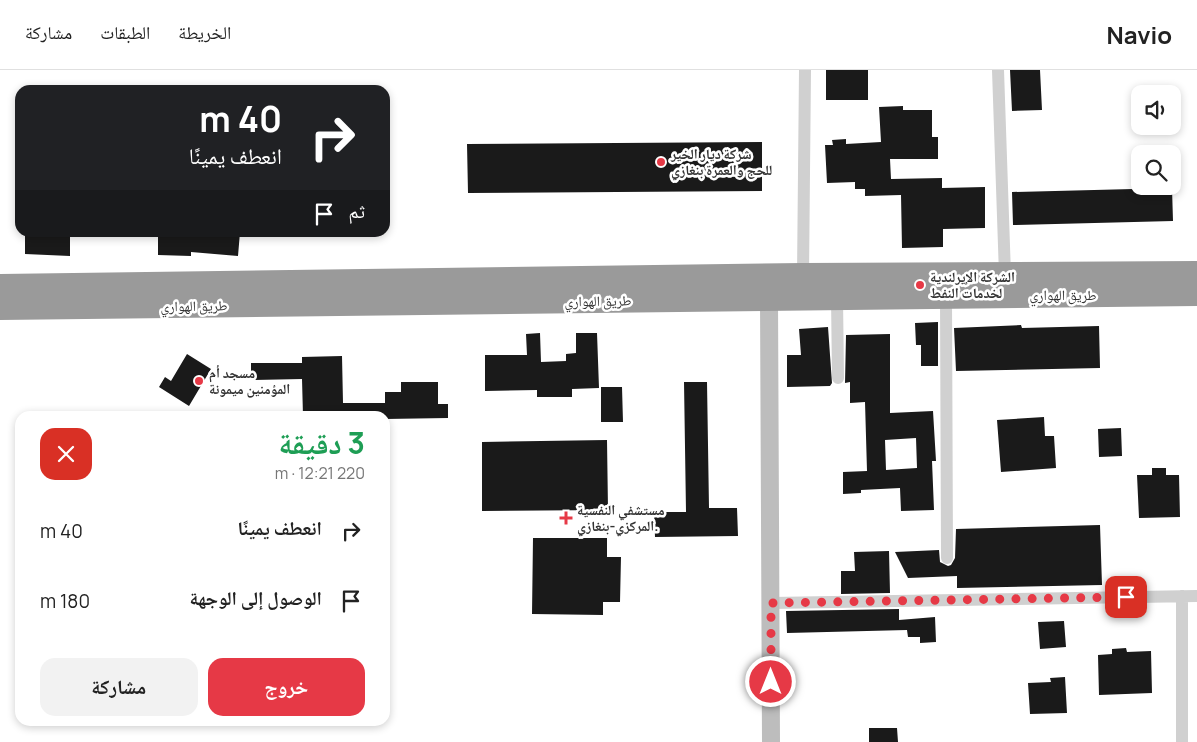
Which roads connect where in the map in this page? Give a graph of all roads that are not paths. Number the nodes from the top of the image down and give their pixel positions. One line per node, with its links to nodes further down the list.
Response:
1 (805, 70): 4 (street)
2 (998, 70): 5 (street)
3 (1197, 273): 5 (highway, طريق الهواري)
4 (803, 275): 5 (highway, طريق الهواري); 6 (highway, طريق الهواري)
5 (1005, 275)
6 (0, 286)
7 (1197, 294): 8 (highway, طريق الهواري)
8 (946, 296): 9 (highway, طريق الهواري); 13 (street)
9 (837, 297): 10 (highway, طريق الهواري); 12 (street)
10 (769, 298): 11 (highway, طريق الهواري); 16 (street)
11 (0, 308)
12 (838, 378)
13 (947, 558)
14 (1182, 596): 15 (street); 16 (street); 18 (street)
15 (1197, 596)
16 (771, 603): 17 (street)
17 (771, 742)
18 (1182, 742)

